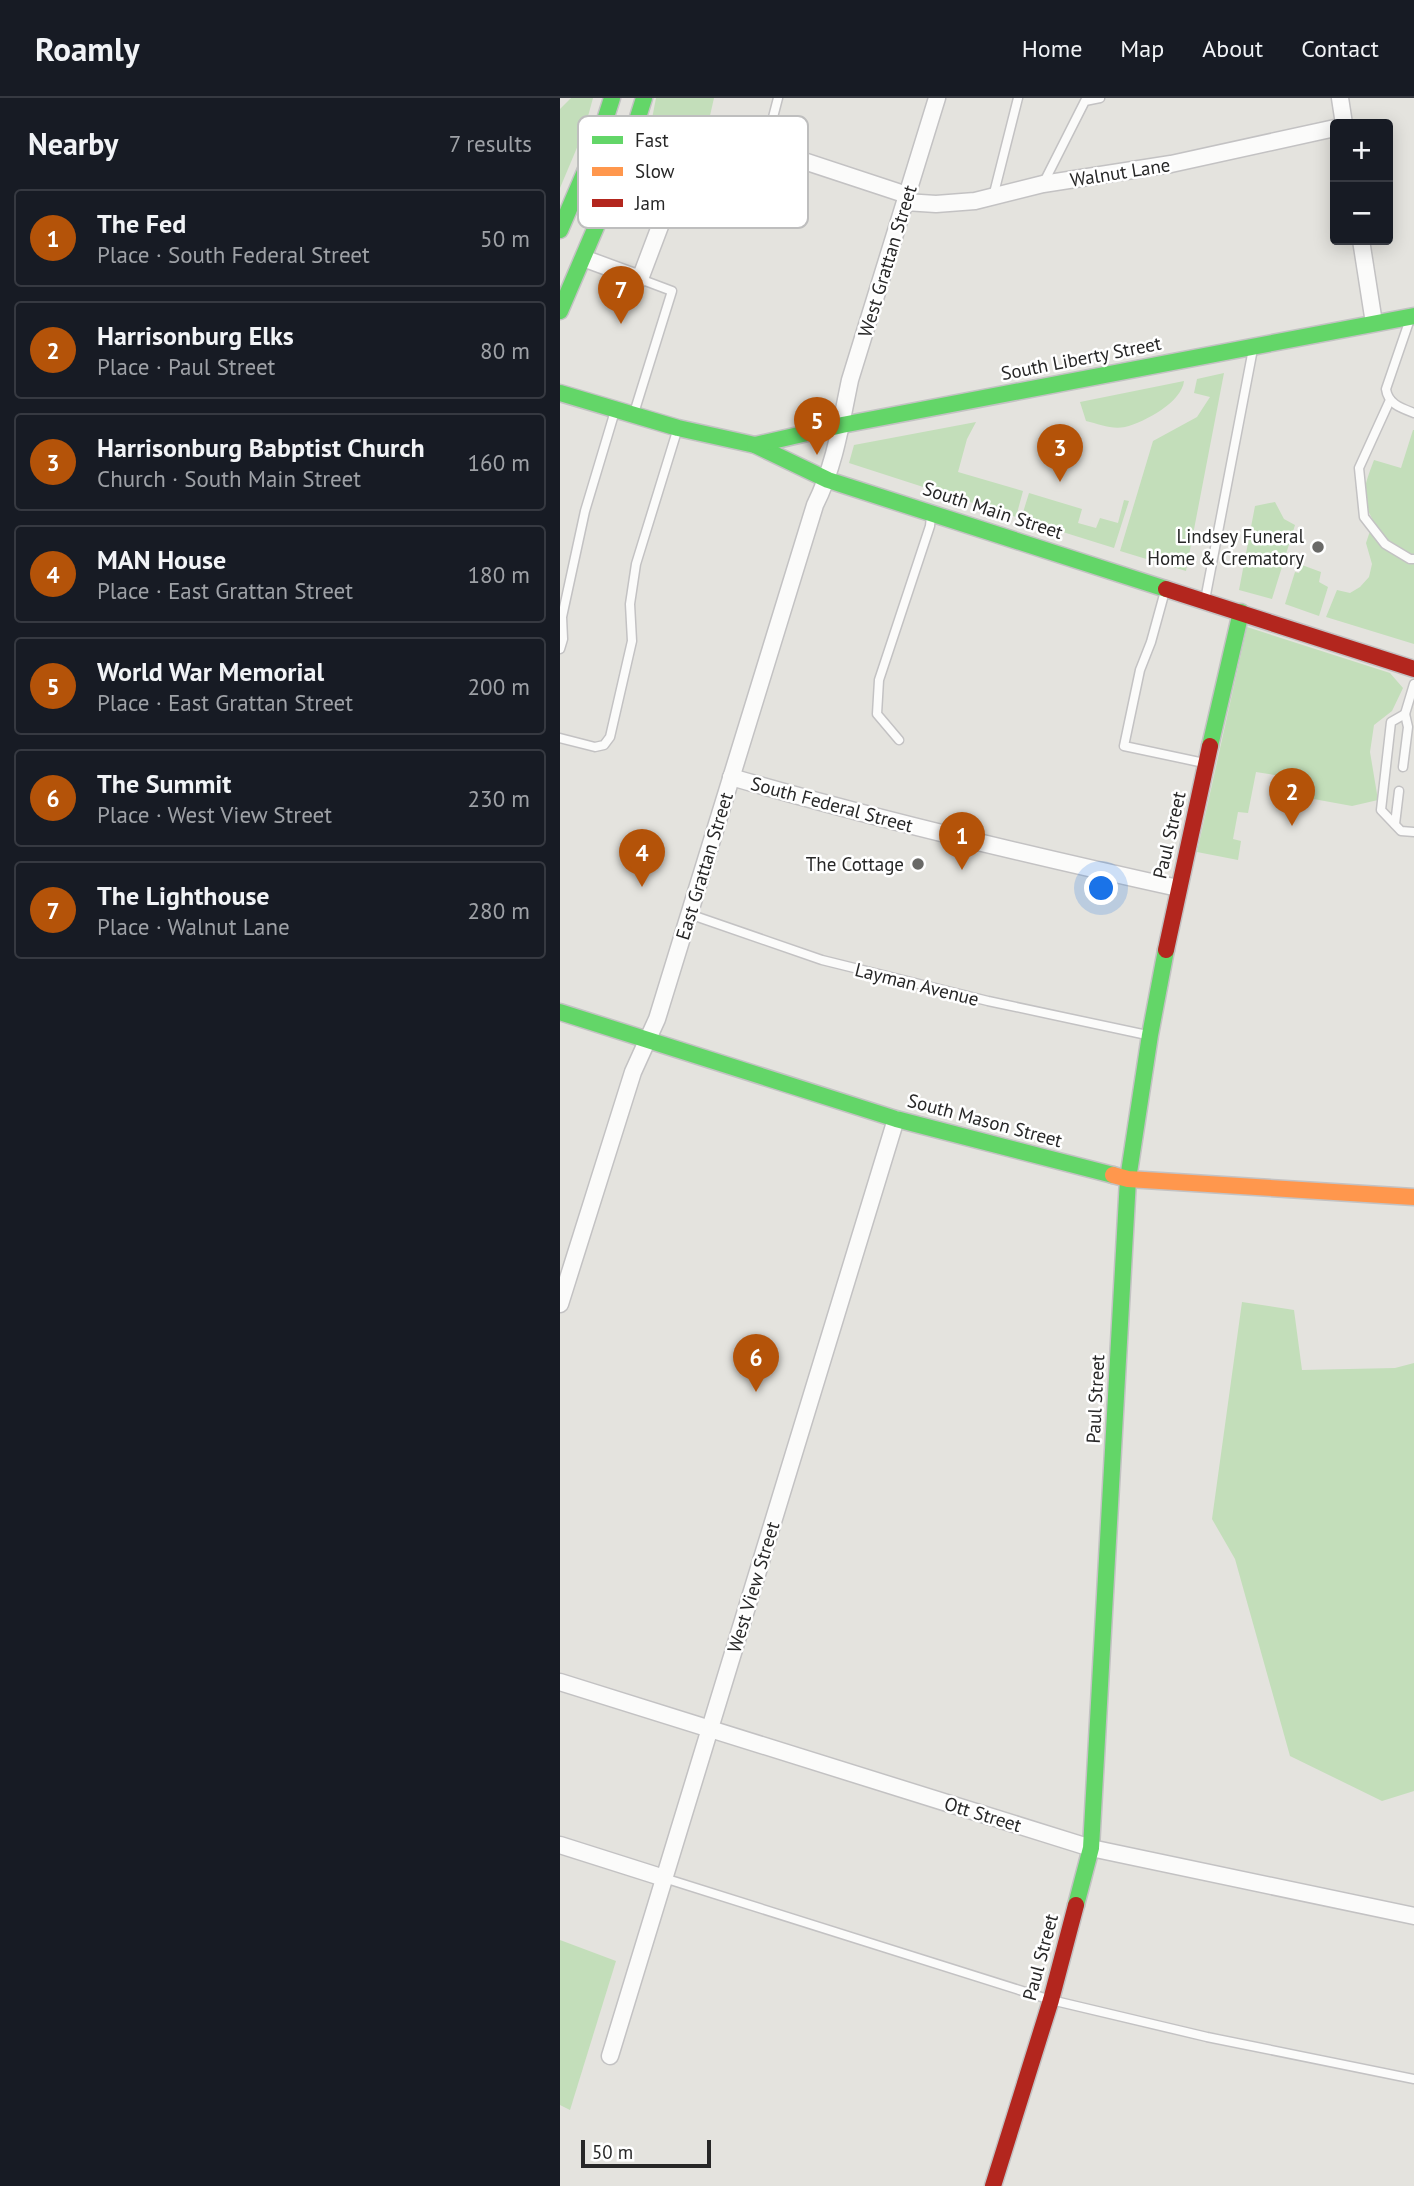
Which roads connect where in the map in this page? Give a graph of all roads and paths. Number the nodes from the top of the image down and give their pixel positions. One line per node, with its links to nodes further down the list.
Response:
1 (612, 98): 8 (main road)
2 (644, 98): 9 (main road)
3 (778, 98): 10 (lane)
4 (937, 98): 17 (street, West Grattan Street)
5 (1018, 98): 16 (lane)
6 (1100, 98): 14 (lane)
7 (1340, 98): 11 (street)
8 (606, 116)
9 (638, 116)
10 (773, 116)
11 (1342, 119)
12 (1330, 129): 14 (street, Walnut Lane)
13 (808, 164): 17 (street, Walnut Lane)
14 (1043, 184): 16 (street, Walnut Lane)
15 (578, 187): 20 (main road)
16 (993, 198): 17 (street, Walnut Lane)
17 (906, 199): 33 (street, West Grattan Street)
18 (596, 228): 22 (main road)
19 (660, 228): 23 (street, Walnut Lane)
20 (560, 230)
21 (1361, 245): 26 (street)
22 (583, 258): 23 (street); 24 (main road)
23 (640, 279): 32 (lane)
24 (560, 311)
25 (1412, 316): 26 (main road, South Liberty Street); 29 (lane)
26 (1374, 323): 27 (main road, South Liberty Street)
27 (1254, 346): 33 (main road, South Liberty Street); 40 (lane)
28 (560, 393): 30 (main road, South Main Street)
29 (1390, 400): 31 (lane); 38 (lane)
30 (616, 409): 32 (main road, South Main Street); 42 (lane)
31 (1414, 413)
32 (634, 414): 34 (main road, South Main Street)
33 (842, 425): 35 (main road, South Liberty Street); 36 (street, East Grattan Street)
34 (678, 428): 35 (main road, South Main Street); 46 (lane)
35 (755, 444): 36 (main road, South Main Street)
36 (828, 480): 37 (main road, South Main Street); 50 (street, East Grattan Street)
37 (932, 513): 39 (main road, South Main Street); 47 (lane)
38 (1414, 559)
39 (1166, 588): 40 (main road, South Main Street); 48 (lane)
40 (1205, 600): 41 (main road, South Main Street)
41 (1241, 612): 43 (main road, South Main Street); 48 (main road, Paul Street)
42 (560, 649)
43 (1414, 669)
44 (1414, 684): 45 (lane)
45 (1405, 714): 49 (lane); 52 (lane)
46 (560, 738)
47 (899, 740)
48 (1207, 763): 54 (main road, Paul Street)
49 (1403, 767)
50 (731, 776): 54 (street, South Federal Street); 55 (street, East Grattan Street)
51 (1399, 791): 52 (lane)
52 (1395, 824): 53 (lane)
53 (1414, 832)
54 (1178, 888): 57 (main road, Paul Street)
55 (689, 914): 57 (lane, Layman Avenue); 58 (street, East Grattan Street)
56 (560, 1012): 58 (main road, South Mason Street)
57 (1150, 1035): 60 (main road, Paul Street)
58 (648, 1040): 59 (main road, South Mason Street); 62 (street, East Grattan Street)
59 (896, 1119): 60 (main road, South Mason Street); 64 (street, West View Street)
60 (1128, 1178): 61 (main road, South Mason Street); 66 (main road, Paul Street)
61 (1414, 1197)
62 (560, 1304)
63 (560, 1682): 64 (street, Ott Street)
64 (710, 1728): 66 (street, Ott Street); 67 (street, West View Street)
65 (560, 1845): 67 (street)
66 (1091, 1847): 68 (street, Ott Street); 69 (main road, Paul Street)
67 (664, 1878): 69 (lane); 70 (street, West View Street)
68 (1414, 1916)
69 (1051, 2000): 71 (lane); 72 (main road, Paul Street)
70 (610, 2056)
71 (1414, 2079)
72 (993, 2186)

